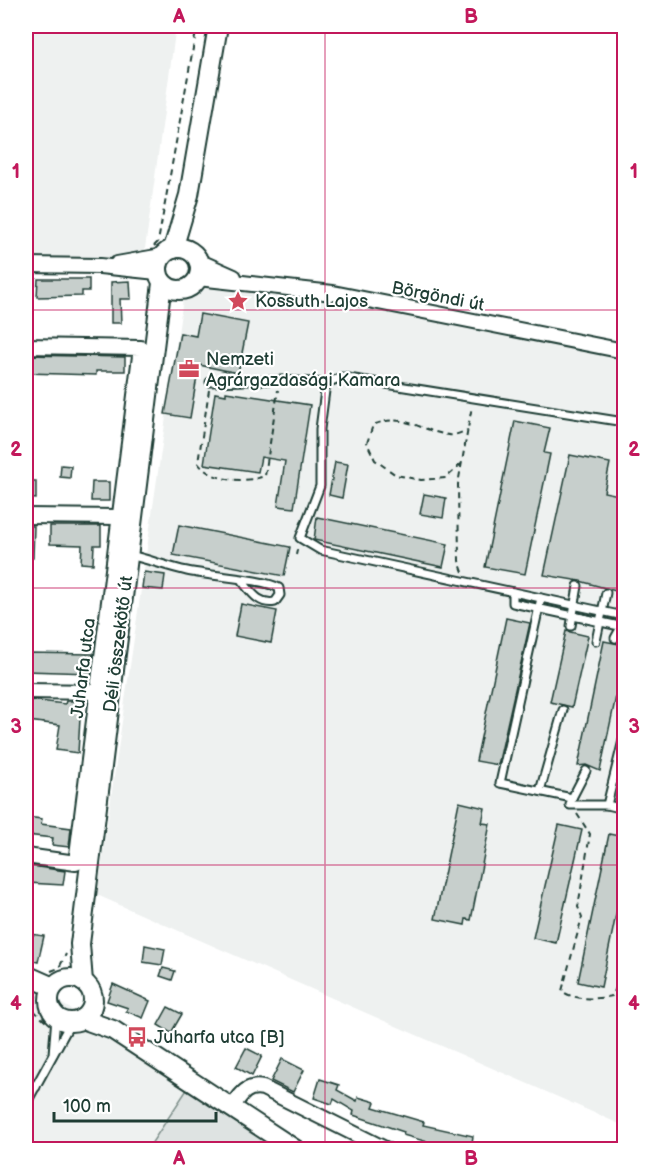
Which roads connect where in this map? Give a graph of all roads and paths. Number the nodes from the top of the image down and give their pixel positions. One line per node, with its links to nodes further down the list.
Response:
1 (197, 26): 4 (path)
2 (218, 26): 4 (main road, Déli összekötő út)
3 (26, 265): 4 (street, Börgöndi út)
4 (174, 267): 6 (main road, Déli összekötő út); 7 (street, Börgöndi út)
5 (26, 346): 6 (street)
6 (147, 346): 16 (street, Juharfa utca); 17 (main road, Déli összekötő út)
7 (624, 351)
8 (281, 380): 9 (lane); 9 (path); 10 (lane)
9 (210, 382)
10 (326, 383): 11 (lane); 19 (lane)
11 (474, 397): 12 (lane); 13 (path)
12 (624, 422)
13 (468, 430): 14 (path); 14 (path)
14 (461, 464): 19 (path)
15 (26, 516): 16 (street)
16 (119, 517): 35 (street, Juharfa utca)
17 (129, 555): 18 (lane); 44 (main road, Déli összekötő út)
18 (242, 581): 18 (lane)
19 (466, 582): 21 (lane)
20 (578, 586): 24 (lane)
21 (513, 592): 23 (lane); 25 (lane)
22 (606, 593): 26 (lane)
23 (541, 598): 24 (lane); 25 (lane)
24 (573, 605): 26 (lane); 27 (lane)
25 (540, 609): 27 (lane); 39 (lane)
26 (601, 611): 28 (lane); 29 (lane)
27 (572, 616): 29 (lane); 31 (lane)
28 (624, 616)
29 (600, 622): 30 (lane); 33 (lane)
30 (624, 625): 32 (lane)
31 (570, 626)
32 (615, 638)
33 (596, 641)
34 (26, 691): 35 (street)
35 (98, 692): 43 (street, Juharfa utca)
36 (563, 710): 39 (lane)
37 (624, 736): 41 (lane)
38 (586, 771): 40 (lane)
39 (540, 791): 40 (lane)
40 (571, 801): 41 (lane); 45 (path)
41 (607, 805): 42 (lane)
42 (624, 808)
43 (26, 856)
44 (74, 946): 46 (main road, Déli összekötő út); 46 (path)
45 (624, 948)
46 (49, 983): 48 (main road); 50 (main road)
47 (26, 1002): 49 (path)
48 (92, 1003): 50 (main road); 51 (main road)
49 (33, 1007)
50 (70, 1020): 51 (main road); 52 (lane); 52 (lane)
51 (113, 1030): 56 (main road)
52 (52, 1059): 54 (lane)
53 (26, 1080): 54 (lane)
54 (36, 1087): 55 (lane)
55 (26, 1104)
56 (231, 1109): 57 (main road); 59 (street)
57 (279, 1144): 58 (main road)
58 (296, 1149)
59 (387, 1149)

